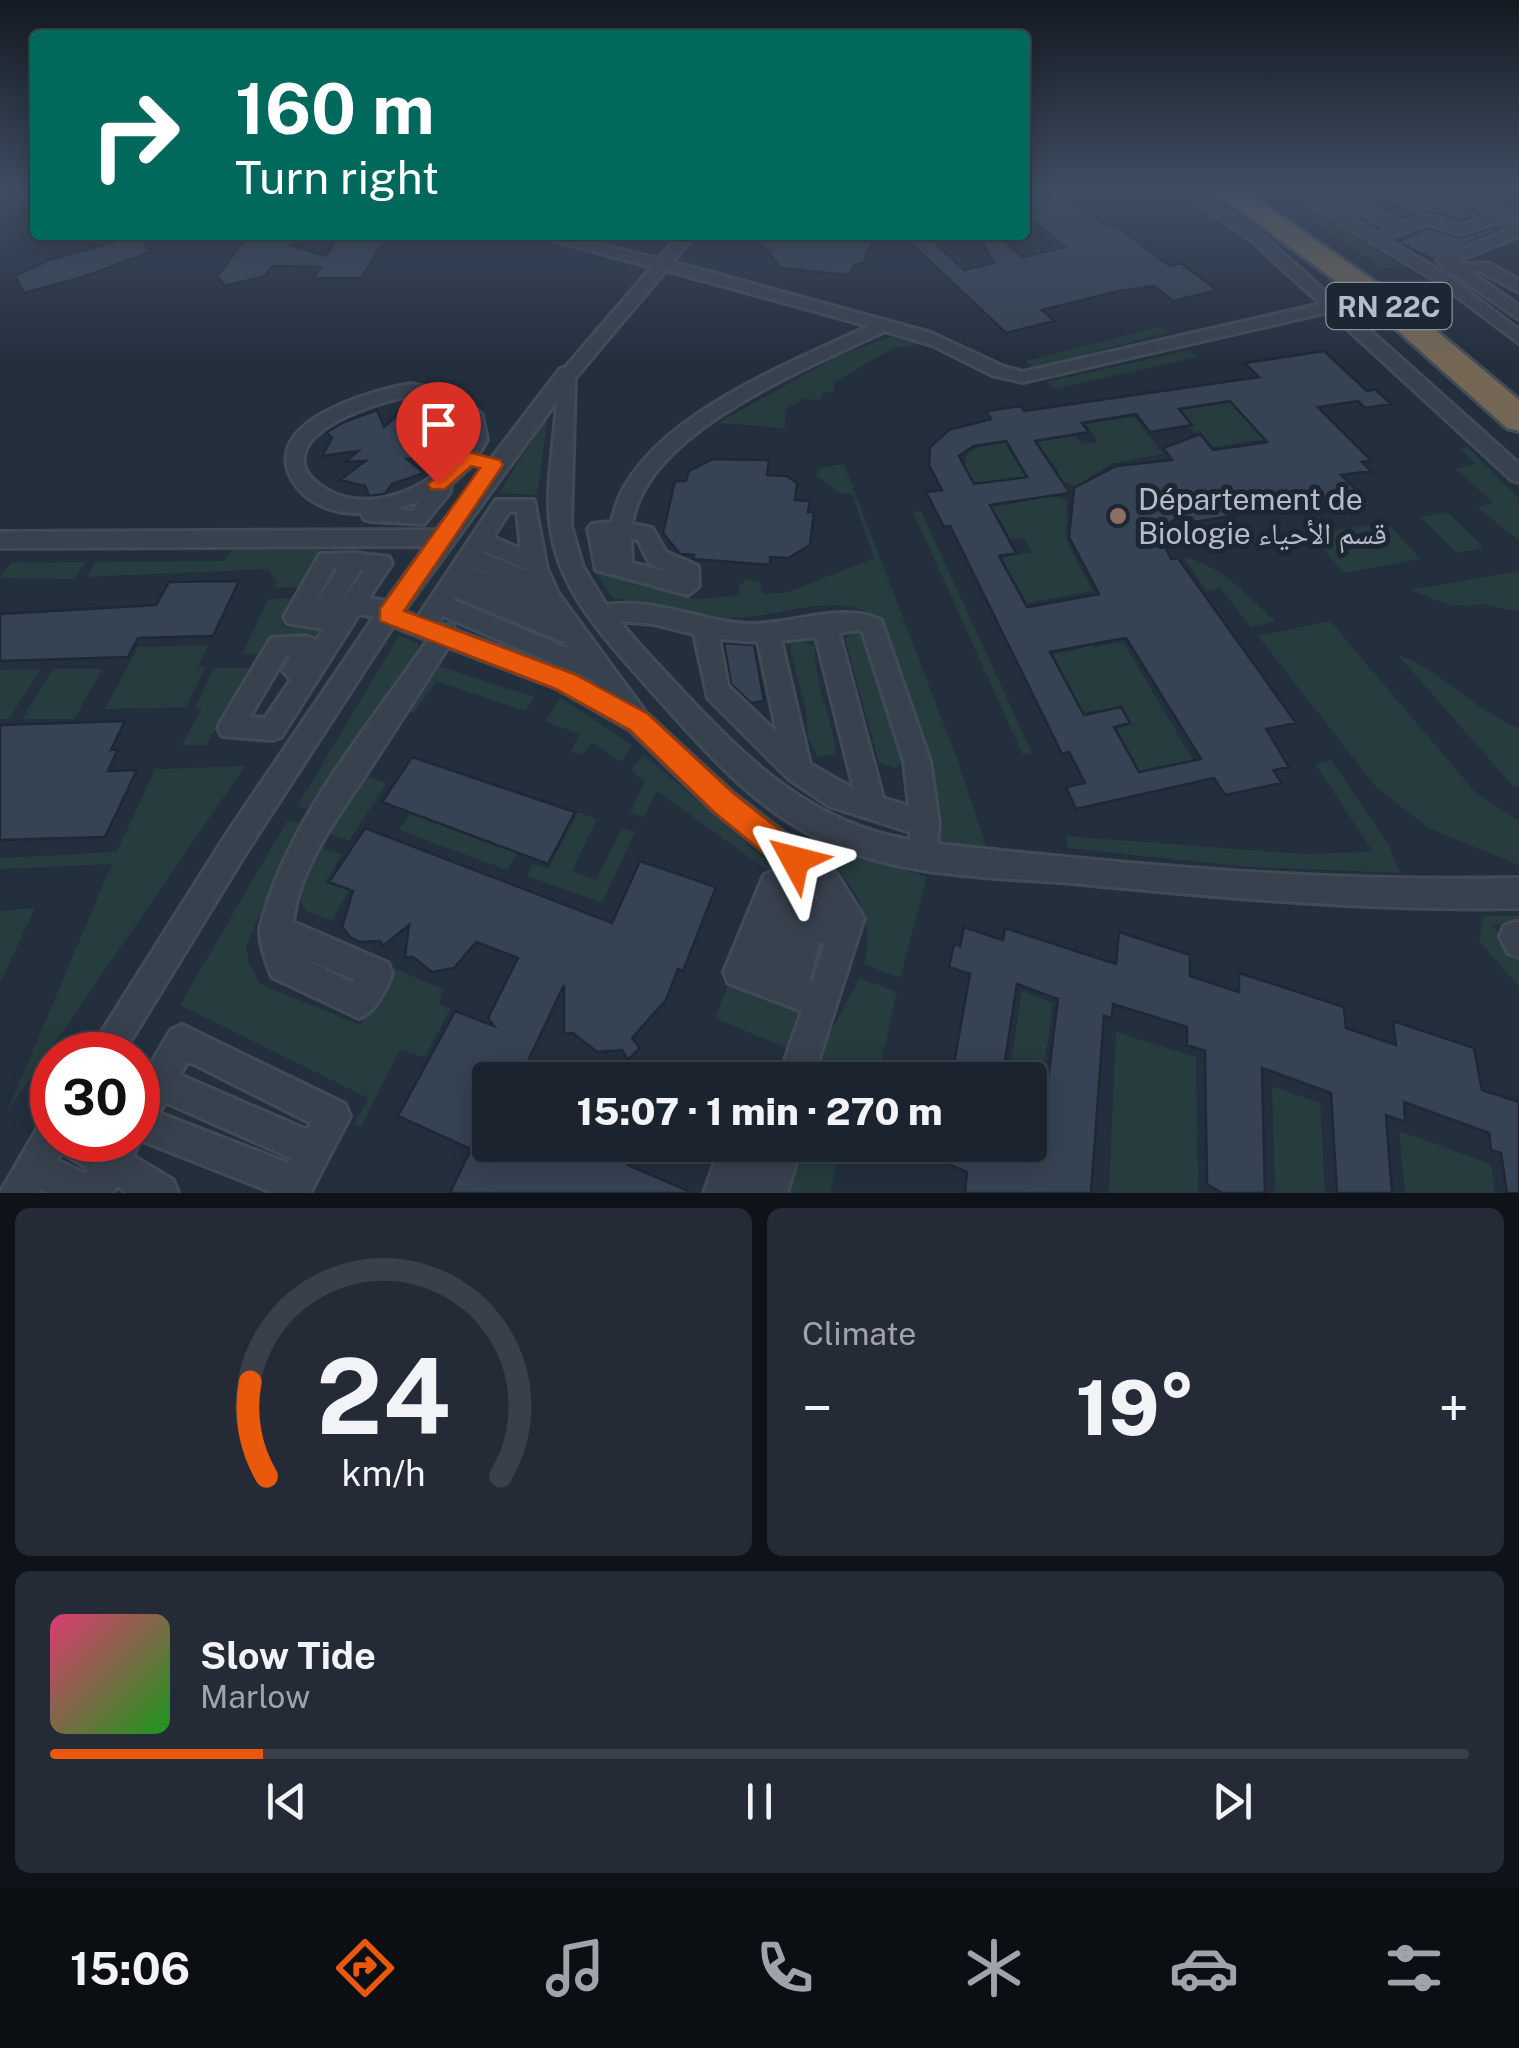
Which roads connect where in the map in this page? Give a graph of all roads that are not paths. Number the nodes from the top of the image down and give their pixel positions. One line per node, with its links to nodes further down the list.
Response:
1 (595, 248): 9 (street)
2 (676, 248): 9 (street)
3 (1267, 248): 14 (street)
4 (1319, 248): 13 (highway, RN 22C)
5 (1337, 248): 19 (highway, RN 22C)
6 (1374, 248): 10 (street)
7 (1487, 248): 8 (street)
8 (1465, 260): 10 (street); 11 (street); 12 (street); 15 (street)
9 (662, 263): 16 (street); 18 (street)
10 (1432, 273): 17 (street)
11 (1519, 279)
12 (1519, 287)
13 (1378, 296): 14 (street); 20 (highway, RN 22C)
14 (1330, 308): 16 (street); 23 (street)
15 (1519, 314)
16 (884, 325): 29 (street)
17 (1519, 338)
18 (566, 373): 21 (street); 28 (street)
19 (1519, 386)
20 (1519, 420)
21 (493, 465): 22 (street); 25 (street)
22 (461, 466): 22 (street)
23 (1519, 474)
24 (221, 538): 25 (street); 26 (street); 30 (street)
25 (442, 538): 34 (street)
26 (0, 540)
27 (529, 542): 31 (street); 31 (street); 32 (street)
28 (564, 542): 29 (street); 36 (street)
29 (615, 549): 29 (street)
30 (0, 553)
31 (463, 579): 32 (street); 33 (street); 34 (street); 40 (street); 42 (street); 43 (street); 50 (street)
32 (540, 587): 33 (street)
33 (553, 611): 40 (street)
34 (390, 613): 35 (street); 54 (street)
35 (338, 615): 35 (street); 41 (street)
36 (600, 616): 38 (street); 43 (street)
37 (825, 626): 39 (street); 45 (street); 46 (street)
38 (705, 630): 39 (street); 44 (street)
39 (767, 632): 44 (street)
40 (571, 635): 42 (street)
41 (310, 670)
42 (601, 674): 43 (street)
43 (666, 732): 47 (street); 51 (street)
44 (798, 772): 45 (street)
45 (873, 810): 46 (street)
46 (925, 824): 47 (street)
47 (922, 857): 48 (street)
48 (1519, 893)
49 (800, 904): 51 (street); 52 (street); 52 (street)
50 (274, 929)
51 (843, 937): 53 (street)
52 (773, 985): 53 (street)
53 (822, 1003): 55 (street)
54 (118, 1032)
55 (802, 1062)
56 (160, 1079): 59 (street)
57 (160, 1083): 59 (street)
58 (160, 1128): 65 (street)
59 (314, 1151): 65 (street)
60 (748, 1162): 69 (street)
61 (755, 1162): 70 (street)
62 (779, 1162): 71 (street)
63 (109, 1165): 68 (street)
64 (26, 1180): 66 (street); 67 (street)
65 (305, 1189)
66 (2, 1193)
67 (86, 1193)
68 (160, 1193)
69 (722, 1193)
70 (744, 1193)
71 (770, 1193)

